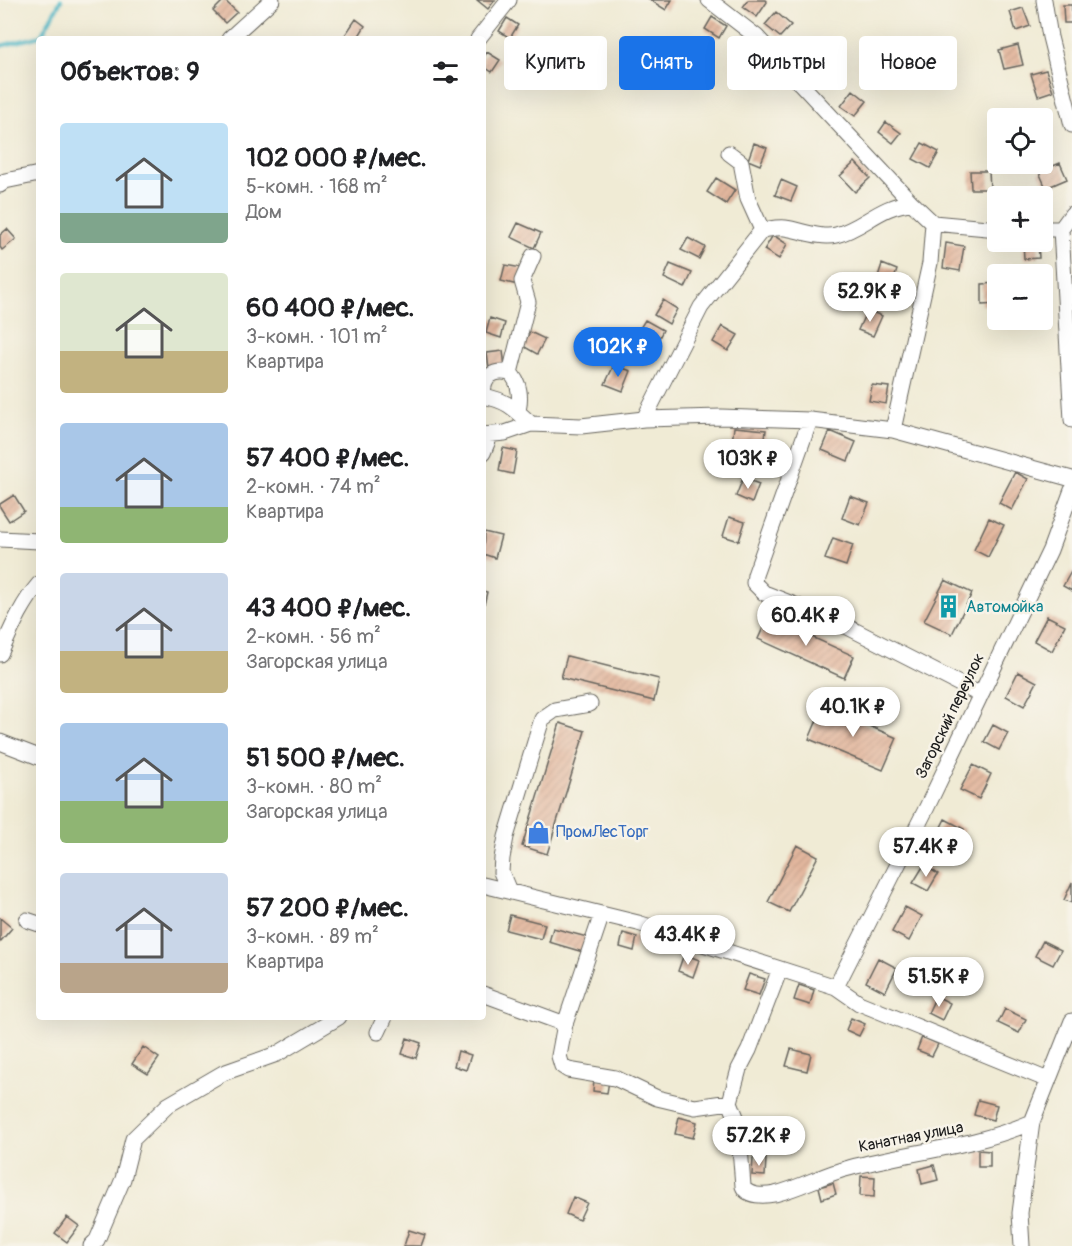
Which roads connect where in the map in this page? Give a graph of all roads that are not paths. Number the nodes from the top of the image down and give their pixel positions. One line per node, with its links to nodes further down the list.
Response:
1 (272, 0): 5 (street)
2 (509, 0): 6 (street)
3 (710, 0): 11 (street)
4 (1044, 0): 7 (street)
5 (232, 36)
6 (480, 36)
7 (1072, 125)
8 (729, 153): 17 (street)
9 (36, 175): 10 (street)
10 (0, 185)
11 (912, 203): 13 (street); 17 (street)
12 (1072, 214): 16 (street)
13 (933, 223): 14 (street); 27 (street)
14 (987, 228)
15 (1053, 229): 16 (street)
16 (1061, 229): 25 (street)
17 (762, 230): 23 (street)
18 (533, 256): 19 (street)
19 (510, 373): 20 (street); 22 (street)
20 (486, 378)
21 (486, 396): 22 (street)
22 (518, 411): 26 (street)
23 (644, 419): 24 (street); 26 (street)
24 (810, 420): 27 (street); 35 (street)
25 (1072, 420)
26 (531, 424): 28 (street)
27 (893, 430): 29 (street)
28 (486, 435)
29 (1072, 479)
30 (1072, 490): 35 (street, Загорский переулок)
31 (0, 539): 32 (street)
32 (36, 542)
33 (36, 588): 34 (street)
34 (0, 654)
35 (981, 695): 43 (street, Загорский переулок)
36 (590, 704): 40 (street)
37 (0, 742): 38 (street)
38 (36, 756)
39 (486, 886): 40 (street)
40 (509, 891): 41 (street)
41 (602, 914): 42 (street); 48 (street)
42 (780, 969): 43 (street); 51 (street)
43 (836, 987): 50 (street)
44 (486, 995): 48 (street)
45 (334, 1020): 53 (street)
46 (384, 1020): 49 (street)
47 (1072, 1021): 50 (street)
48 (565, 1024): 51 (street)
49 (378, 1032)
50 (1048, 1080): 52 (street)
51 (730, 1102): 52 (street, Канатная улица)
52 (1032, 1122): 54 (street)
53 (91, 1246)
54 (1022, 1246)

